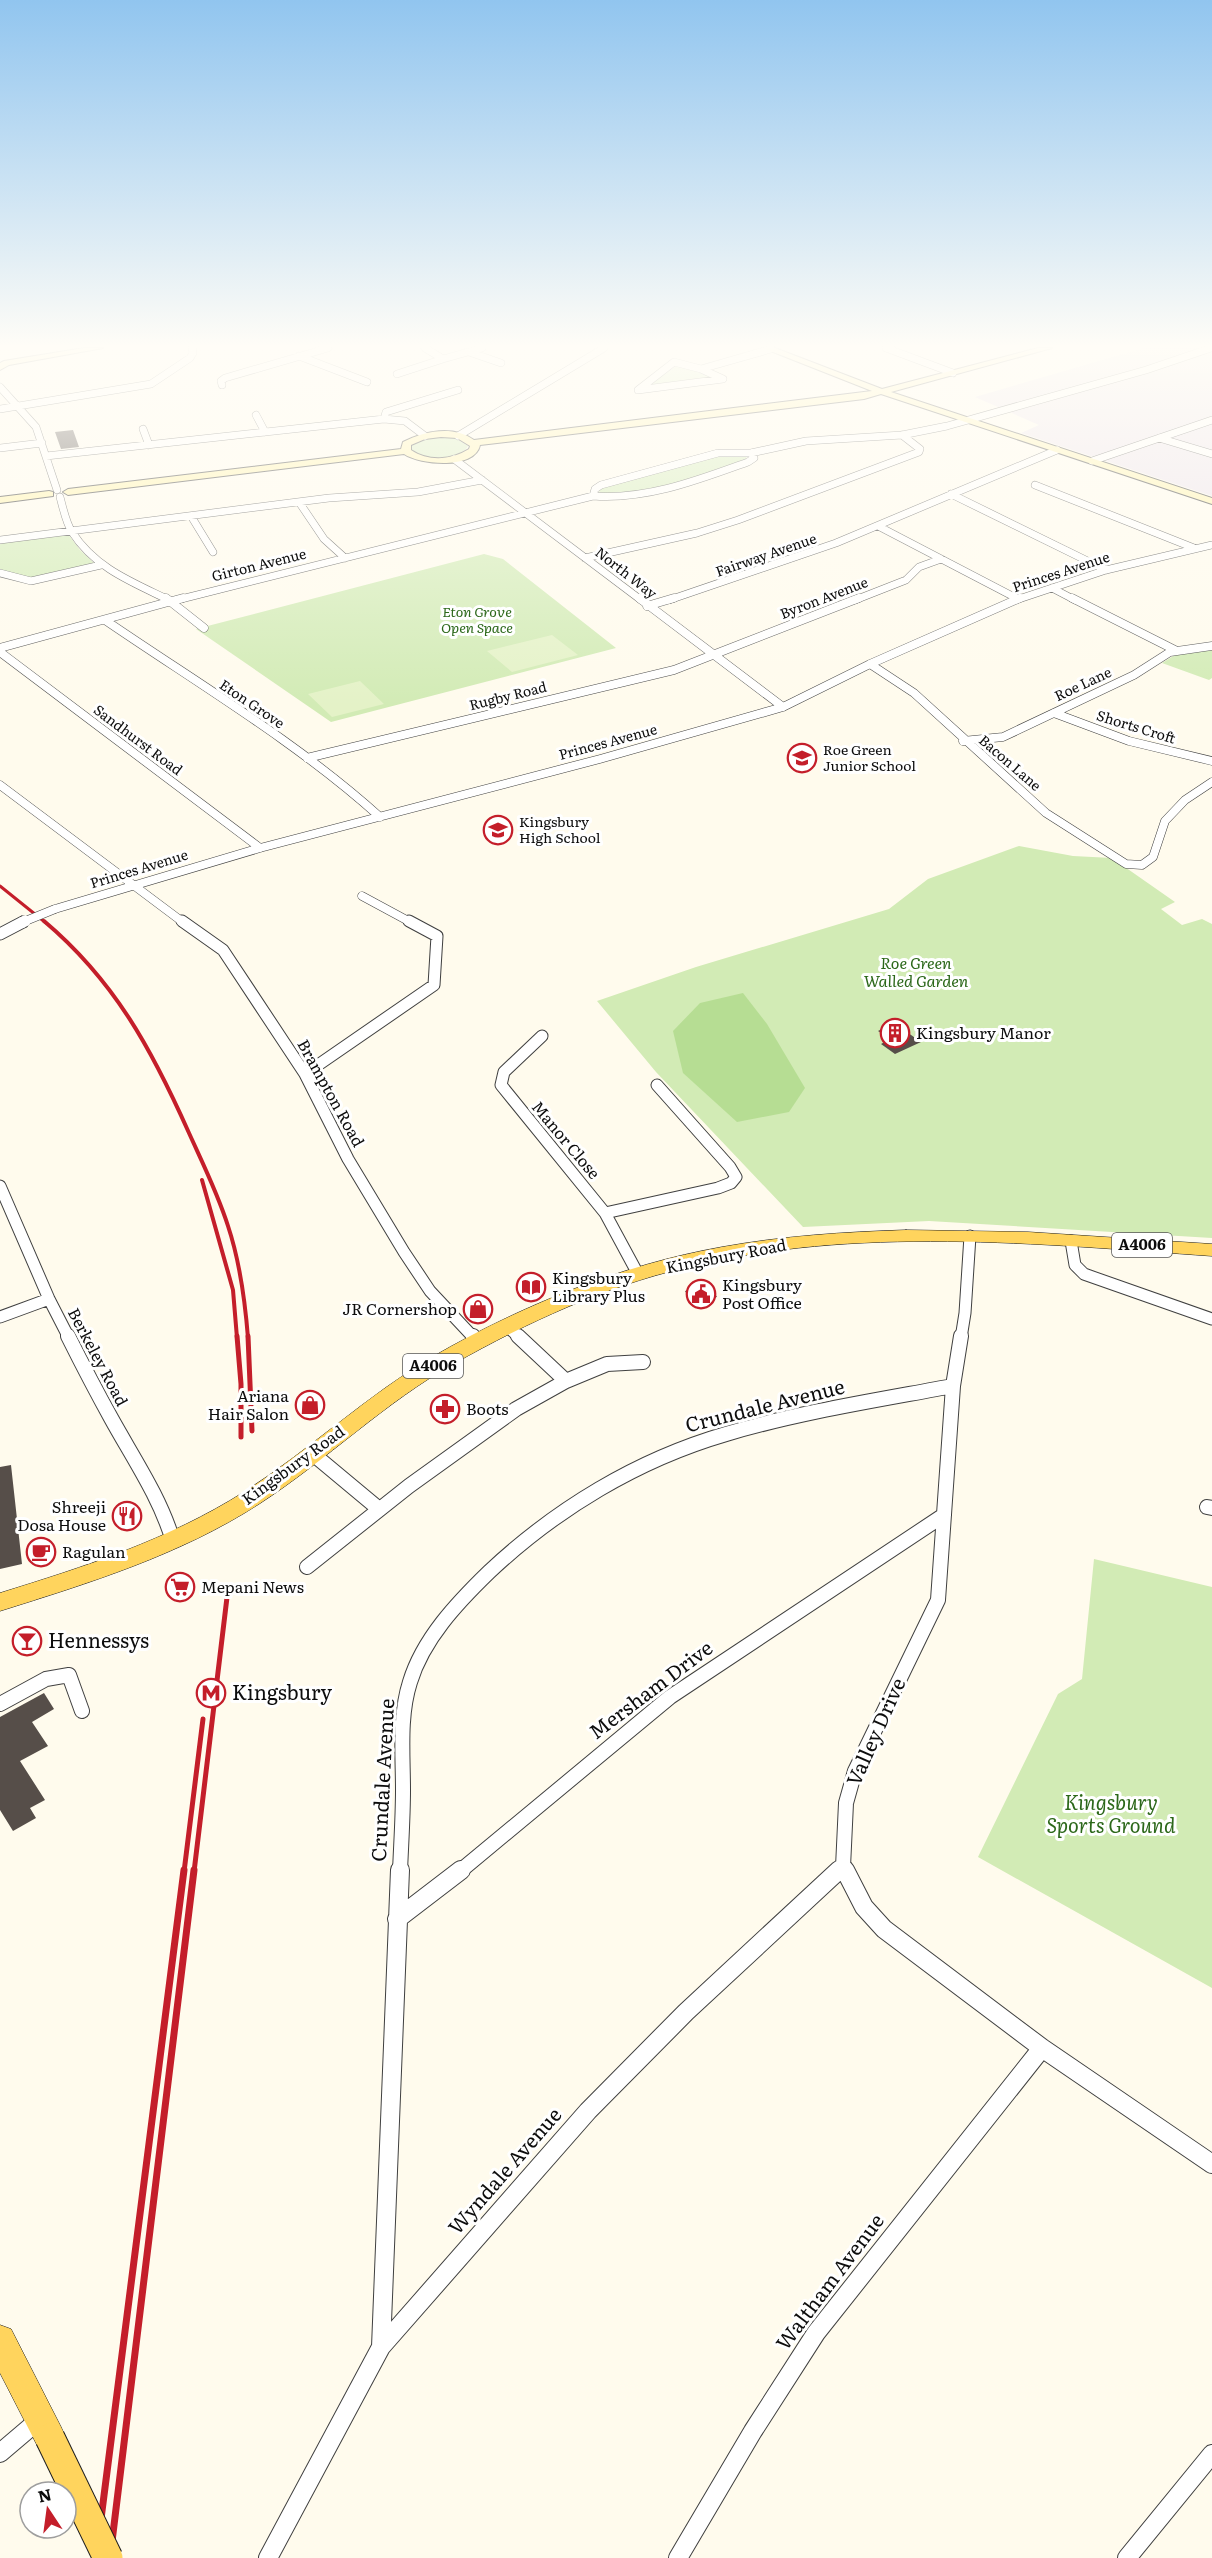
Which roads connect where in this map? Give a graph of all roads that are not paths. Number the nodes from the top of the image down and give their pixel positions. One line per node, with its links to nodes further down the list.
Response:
1 (50, 467): 11 (street)
2 (275, 467): 11 (street)
3 (465, 467): 9 (street, North Way)
4 (661, 467): 13 (street)
5 (733, 467): 13 (street)
6 (877, 467): 26 (street)
7 (1015, 467): 12 (street, Fairway Avenue)
8 (1111, 467): 15 (street)
9 (482, 480): 16 (street); 17 (street, North Way)
10 (1035, 485): 23 (street)
11 (59, 493): 14 (street); 20 (street)
12 (951, 494): 19 (street, Fairway Avenue); 29 (street)
13 (593, 496): 17 (street, Girton Avenue)
14 (0, 500)
15 (1212, 501)
16 (299, 502): 18 (street); 25 (street)
17 (526, 513): 25 (street, Girton Avenue); 26 (street, North Way)
18 (191, 516): 20 (street); 24 (street)
19 (878, 526): 27 (street); 34 (street, Fairway Avenue)
20 (71, 531): 21 (street); 28 (street)
21 (0, 540)
22 (1212, 545): 23 (street, Princes Avenue)
23 (1194, 548): 29 (street, Princes Avenue)
24 (213, 552)
25 (345, 558): 33 (street, Girton Avenue)
26 (585, 558): 34 (street, North Way)
27 (941, 559): 32 (street); 41 (street, Byron Avenue)
28 (101, 565): 30 (street); 33 (street)
29 (1106, 570): 31 (street, Princes Avenue)
30 (0, 573)
31 (1053, 588): 32 (street, Princes Avenue); 40 (street)
32 (1018, 599): 42 (street, Princes Avenue)
33 (172, 601): 35 (street, Girton Avenue); 36 (street)
34 (647, 606): 41 (street, North Way)
35 (105, 620): 39 (street, Girton Avenue); 46 (street, Eton Grove)
36 (204, 628)
37 (1212, 636): 38 (street)
38 (1211, 646): 40 (street, Roe Lane)
39 (0, 650): 51 (street, Sandhurst Road)
40 (1175, 650): 44 (street, Roe Lane)
41 (713, 656): 43 (street, North Way); 46 (street, Rugby Road)
42 (870, 664): 43 (street, Princes Avenue); 45 (street, Bacon Lane)
43 (783, 707): 50 (street, Princes Avenue)
44 (1054, 713): 45 (street, Roe Lane); 47 (street, Shorts Croft)
45 (963, 741): 48 (street, Bacon Lane)
46 (307, 758): 50 (street, Eton Grove)
47 (1212, 761)
48 (1212, 783)
49 (0, 784): 52 (street, Brampton Road)
50 (380, 817): 51 (street, Princes Avenue)
51 (260, 848): 52 (street, Princes Avenue)
52 (131, 885): 54 (street, Princes Avenue, bridge); 56 (street, Brampton Road)
53 (362, 896): 56 (street)
54 (0, 934)
55 (542, 1036): 59 (street, Manor Close)
56 (305, 1074): 68 (street, Brampton Road)
57 (657, 1085): 59 (street)
58 (0, 1186): 64 (street, Berkeley Road)
59 (605, 1213): 63 (street, Manor Close)
60 (970, 1236): 61 (main road, Kingsbury Road / A4006); 63 (main road, Kingsbury Road / A4006); 71 (street, Valley Drive)
61 (1071, 1241): 62 (main road, Kingsbury Road / A4006); 66 (street)
62 (1212, 1250)
63 (638, 1274): 67 (main road, Kingsbury Road / A4006)
64 (49, 1299): 65 (street); 75 (street, Berkeley Road)
65 (0, 1317)
66 (1212, 1319)
67 (508, 1327): 68 (main road, Kingsbury Road / A4006); 70 (street)
68 (477, 1341): 72 (main road, Kingsbury Road / A4006)
69 (643, 1362): 70 (street)
70 (566, 1381): 73 (street)
71 (953, 1386): 74 (street, Valley Drive); 81 (street, Crundale Avenue)
72 (313, 1454): 73 (street); 75 (main road, Kingsbury Road / A4006)
73 (379, 1509): 76 (street)
74 (944, 1515): 80 (street, Valley Drive); 81 (street, Mersham Drive)
75 (173, 1541): 77 (main road, Kingsbury Road / A4006)
76 (307, 1566)
77 (0, 1602)
78 (0, 1704): 79 (street)
79 (82, 1711)
80 (843, 1867): 82 (street); 85 (street, Wyndale Avenue)
81 (398, 1919): 85 (street, Crundale Avenue)
82 (1042, 2048): 83 (street); 91 (street, Waltham Avenue)
83 (1212, 2164)
84 (0, 2340): 86 (main road)
85 (381, 2347): 90 (street, Wyndale Avenue)
86 (45, 2429): 87 (street); 89 (main road, bridge)
87 (0, 2453)
88 (1212, 2454): 92 (street)
89 (108, 2558)
90 (268, 2558)
91 (678, 2558)
92 (1127, 2558)

